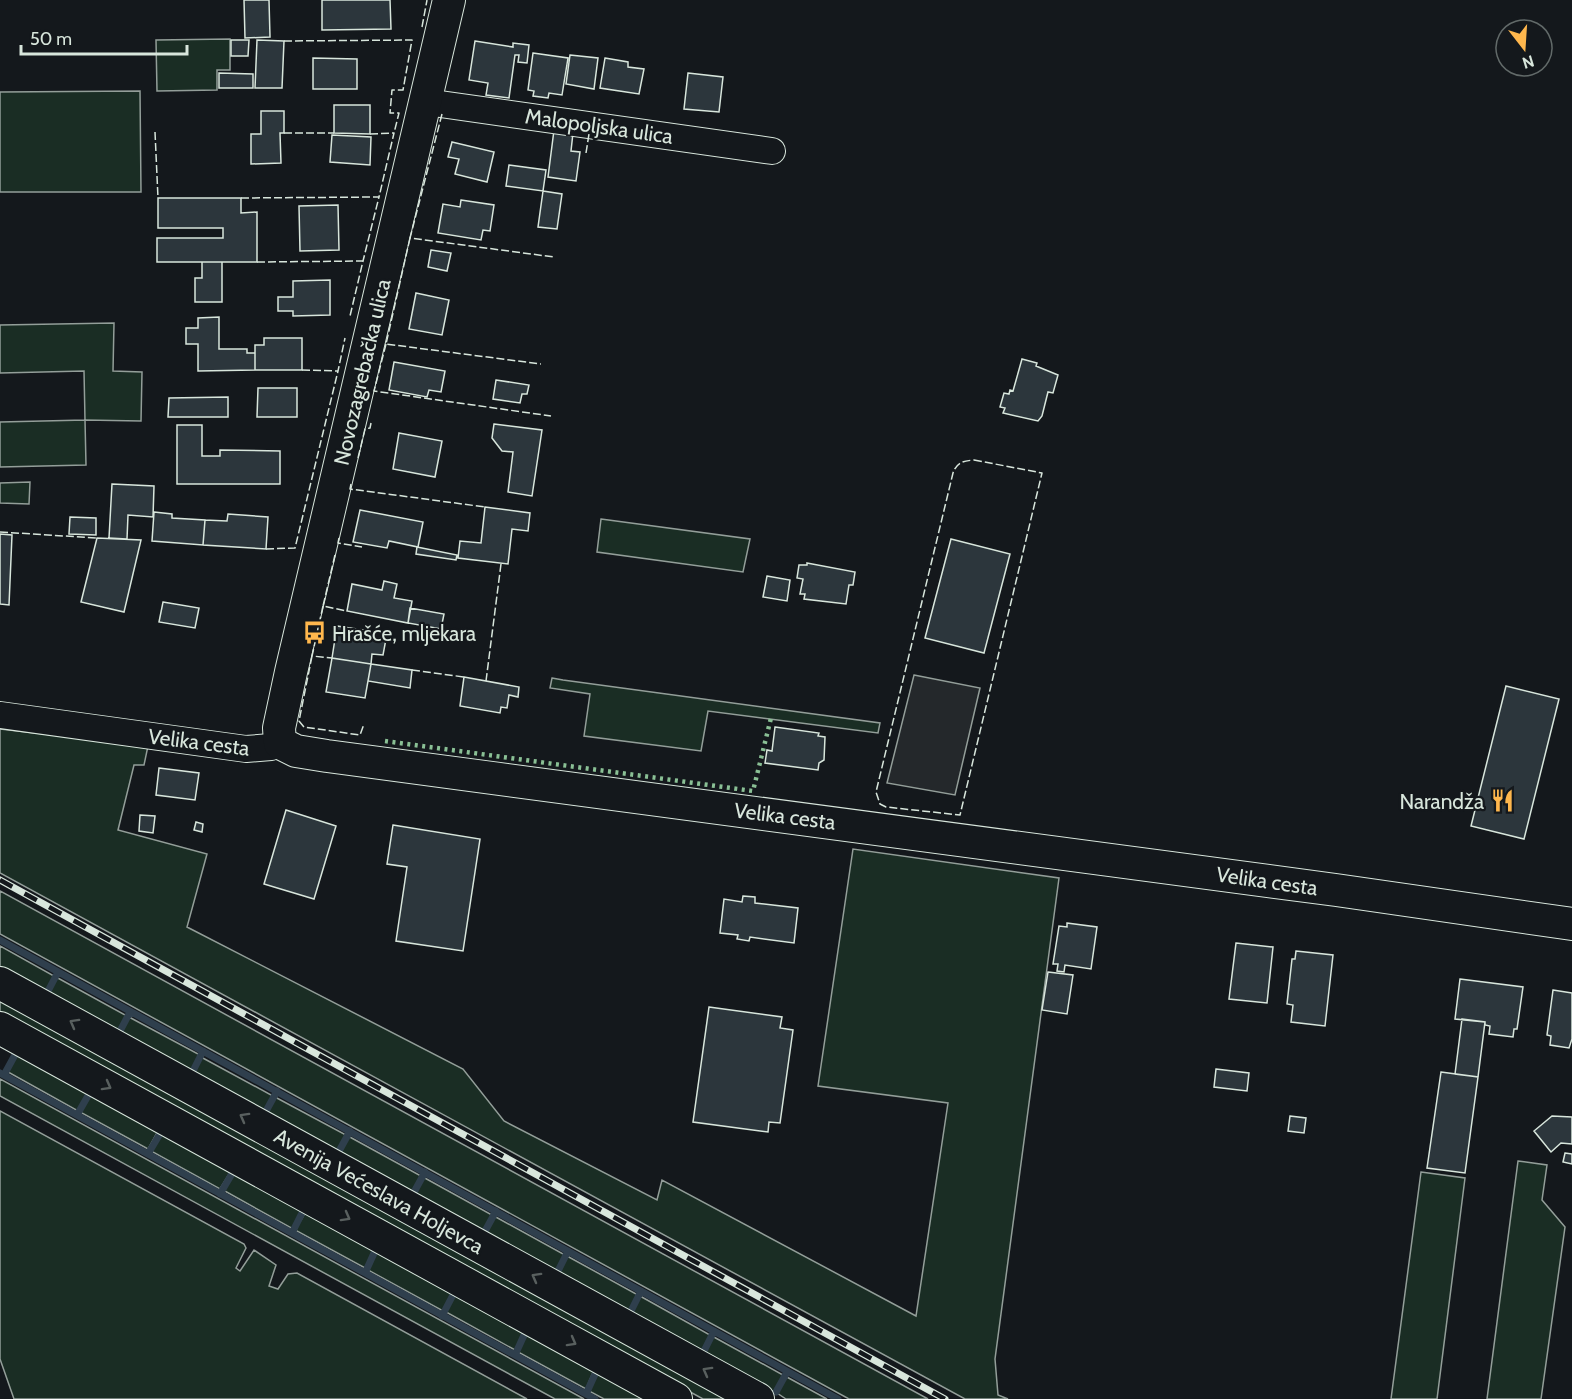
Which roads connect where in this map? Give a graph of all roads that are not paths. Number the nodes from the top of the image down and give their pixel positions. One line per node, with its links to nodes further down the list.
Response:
1 (449, 0): 2 (main road, Novozagrebačka ulica)
2 (426, 102): 3 (street, Malopoljska ulica); 5 (main road, Novozagrebačka ulica)
3 (772, 151)
4 (0, 715): 5 (street, Velika cesta)
5 (280, 743): 6 (main road, Velika cesta)
6 (1572, 924)
7 (0, 983): 10 (main road, Avenija Većeslava Holjevca, one-way to 7)
8 (0, 1028): 9 (main road, Avenija Većeslava Holjevca, one-way to 9)
9 (676, 1399)
10 (758, 1399)

